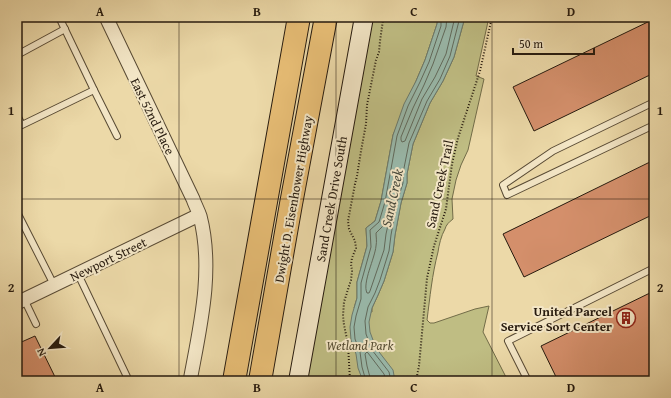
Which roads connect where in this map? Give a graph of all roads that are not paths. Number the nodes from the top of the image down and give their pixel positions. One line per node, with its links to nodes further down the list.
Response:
1 (59, 17): 6 (lane)
2 (299, 17): 22 (highway, Dwight D. Eisenhower Highway)
3 (326, 17): 23 (highway, Dwight D. Eisenhower Highway)
4 (364, 17): 24 (main road, Sand Creek Drive South)
5 (109, 18): 14 (street, East 52nd Place)
6 (65, 29): 7 (lane); 8 (lane)
7 (17, 55)
8 (94, 90): 10 (lane); 12 (lane)
9 (654, 102): 11 (lane)
10 (17, 115)
11 (654, 125)
12 (117, 136)
13 (17, 212): 17 (lane)
14 (200, 214): 16 (street, Newport Street); 21 (street, East 52nd Place)
15 (654, 268): 25 (lane)
16 (78, 274): 17 (street, Newport Street); 20 (lane)
17 (54, 285): 18 (street, Newport Street)
18 (21, 301): 19 (lane)
19 (36, 324)
20 (129, 381)
21 (190, 381)
22 (234, 381)
23 (260, 381)
24 (298, 381)
25 (528, 381)

